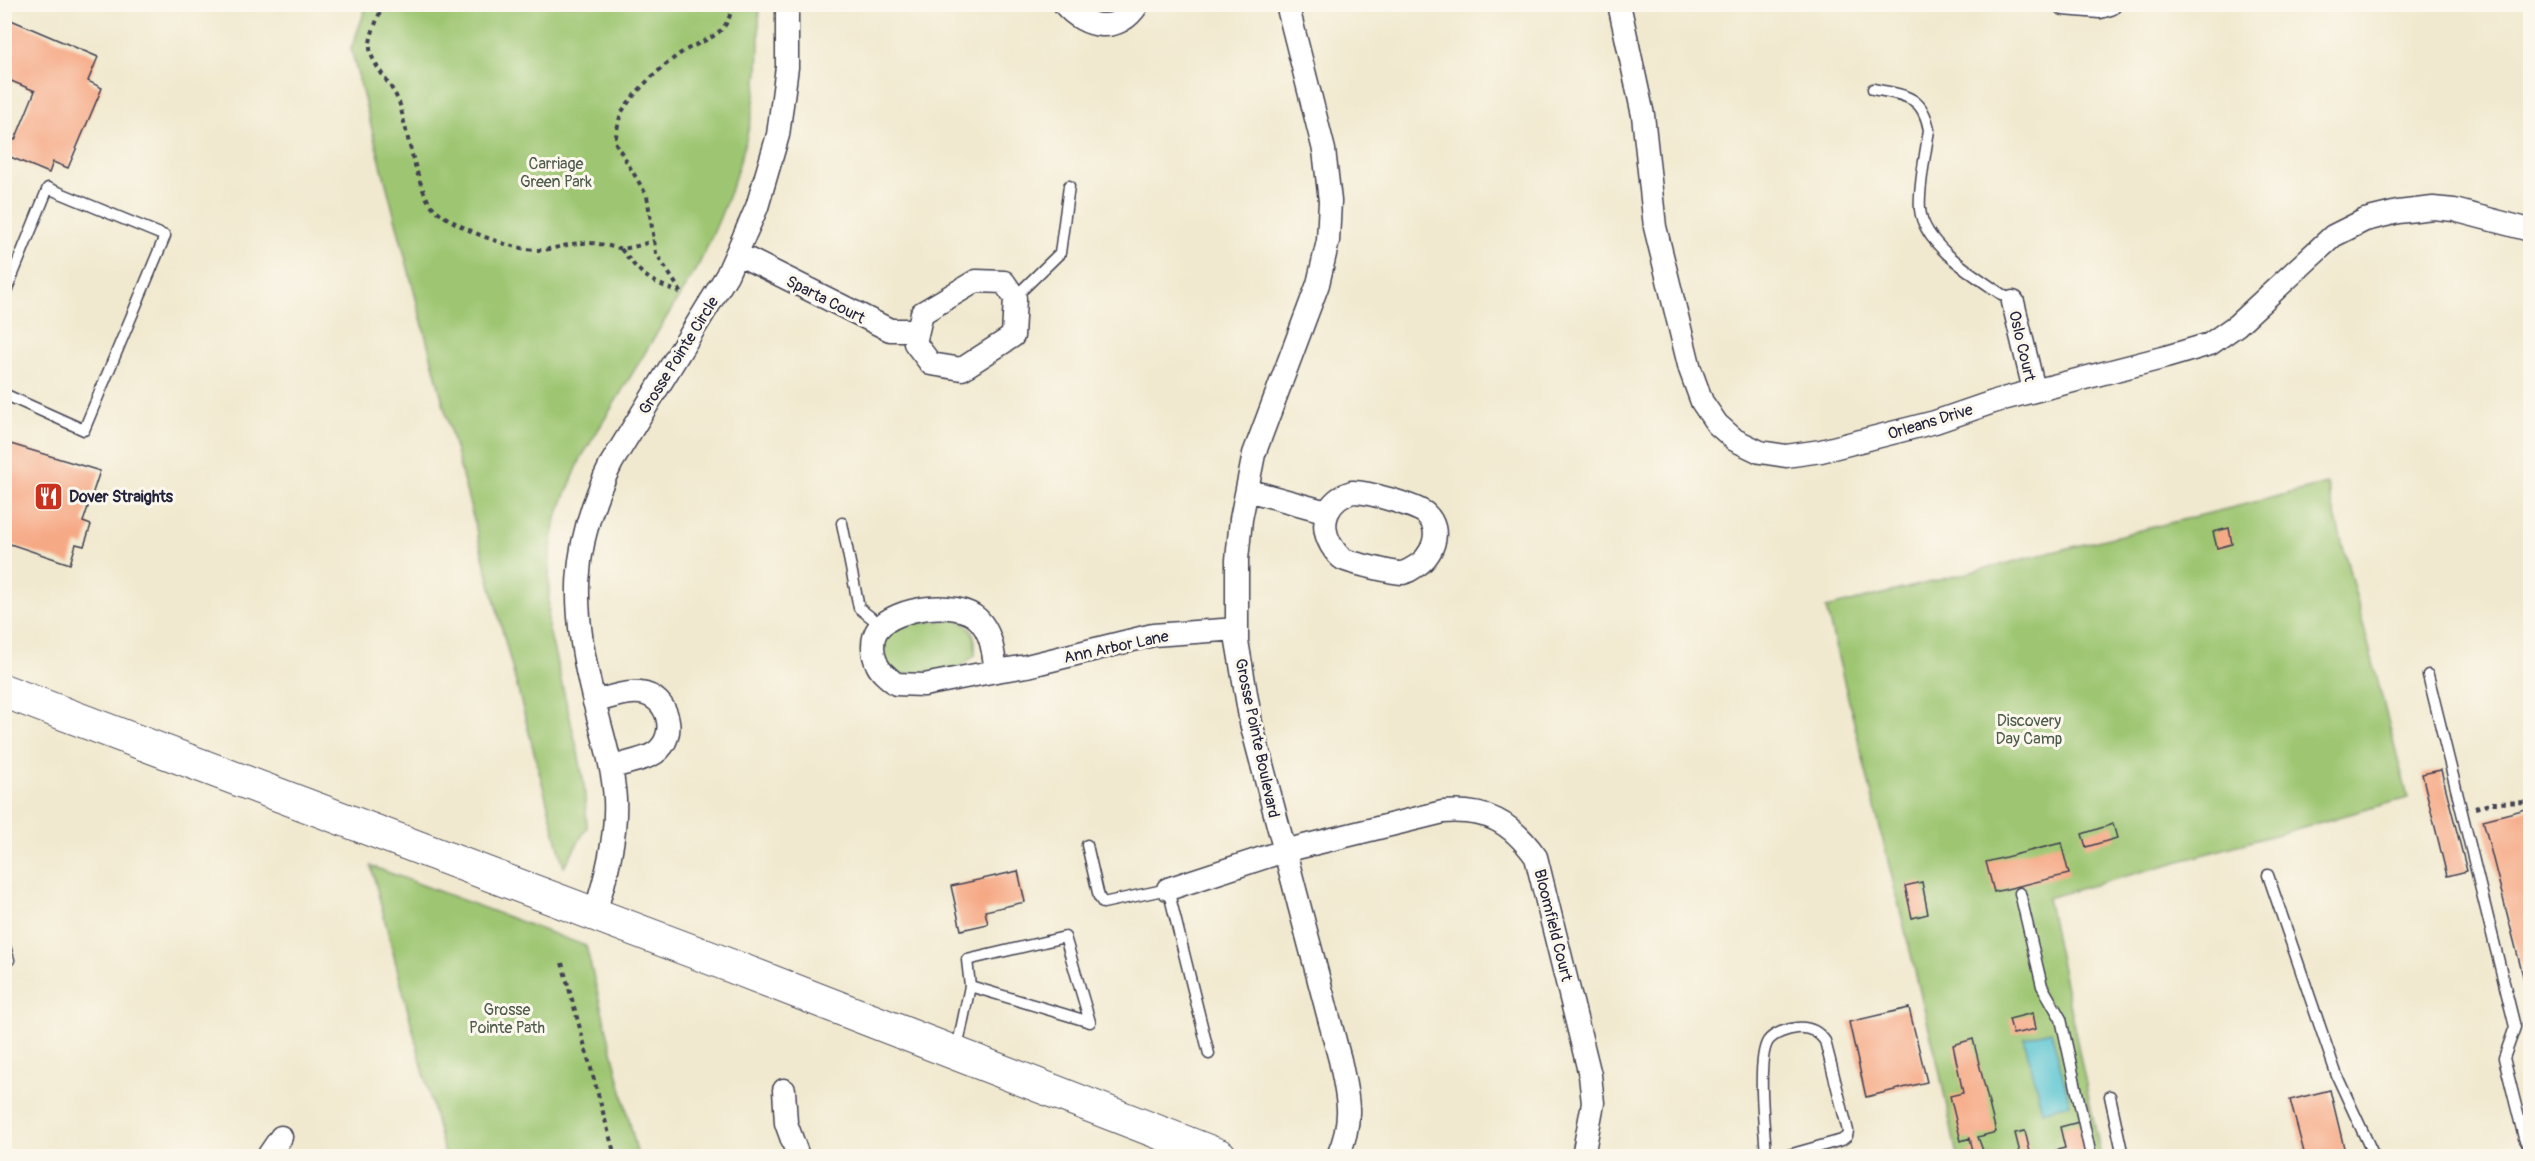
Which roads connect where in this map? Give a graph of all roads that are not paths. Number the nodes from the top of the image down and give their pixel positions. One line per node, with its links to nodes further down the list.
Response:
1 (787, 4): 11 (street, Grosse Pointe Circle)
2 (1064, 4): 3 (street)
3 (1138, 4)
4 (1287, 4): 18 (street, Grosse Pointe Boulevard)
5 (2064, 4): 6 (street)
6 (2110, 4)
7 (1623, 6): 16 (street, Orleans Drive)
8 (1874, 89): 14 (lane)
9 (1069, 186): 12 (lane)
10 (2530, 230): 16 (street, Orleans Drive)
11 (738, 254): 15 (street, Sparta Court); 26 (street, Grosse Pointe Circle)
12 (1012, 294): 15 (street); 15 (street)
13 (4, 296): 17 (lane)
14 (2013, 302): 16 (street, Oslo Court)
15 (918, 330)
16 (2034, 390)
17 (4, 394)
18 (1247, 490): 19 (street); 22 (street, Grosse Pointe Boulevard)
19 (1327, 512): 19 (street)
20 (842, 523): 21 (lane)
21 (882, 626): 23 (street); 23 (street, Ann Arbor Lane)
22 (1237, 629): 23 (street, Ann Arbor Lane); 29 (street, Grosse Pointe Boulevard)
23 (996, 671)
24 (2428, 675): 42 (lane)
25 (4, 691): 33 (main road)
26 (594, 702): 27 (street, Grosse Pointe Circle); 27 (street)
27 (611, 768): 33 (street, Grosse Pointe Circle)
28 (1087, 845): 31 (lane)
29 (1284, 851): 31 (street, Bloomfield Court); 46 (street, Grosse Pointe Boulevard); 47 (street, Bloomfield Court)
30 (2268, 875): 52 (lane)
31 (1168, 889): 37 (lane)
32 (2020, 893): 50 (lane)
33 (594, 915): 38 (main road)
34 (4, 943): 35 (lane)
35 (9, 960)
36 (970, 986): 36 (lane); 38 (lane)
37 (1209, 1054)
38 (956, 1055): 45 (main road)
39 (784, 1090): 44 (street)
40 (2109, 1096): 51 (lane)
41 (281, 1137): 43 (street)
42 (2530, 1149)
43 (268, 1156)
44 (798, 1156)
45 (1220, 1156)
46 (1338, 1156)
47 (1583, 1156)
48 (1766, 1156): 49 (lane)
49 (1785, 1156)
50 (2091, 1156)
51 (2123, 1156)
52 (2374, 1156)

